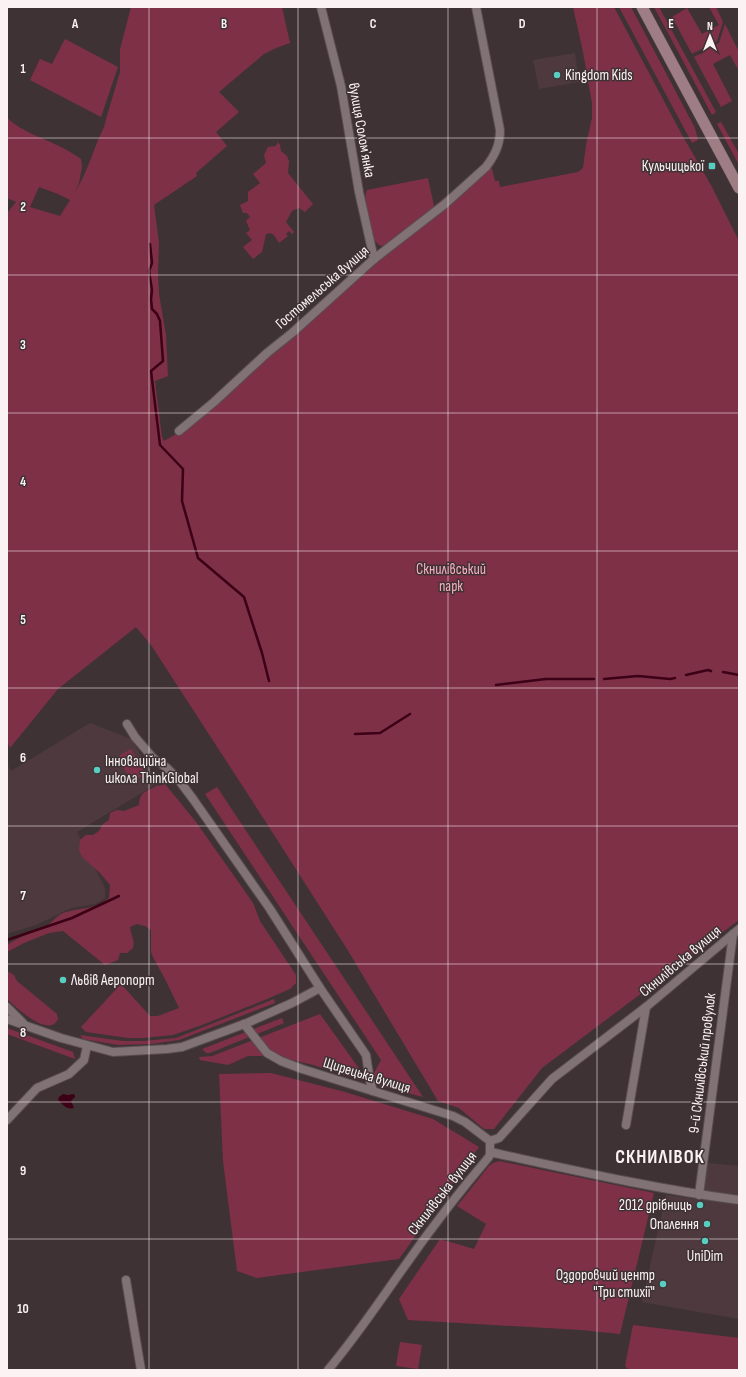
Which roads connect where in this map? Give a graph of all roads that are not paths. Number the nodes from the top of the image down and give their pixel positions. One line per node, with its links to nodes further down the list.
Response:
1 (321, 7): 5 (street, вулиця Соломʼянка)
2 (476, 7): 5 (street, Гостомельська вулиця)
3 (642, 7): 4 (main road)
4 (739, 188)
5 (374, 259): 6 (street, Гостомельська вулиця)
6 (179, 431)
7 (127, 724): 9 (street)
8 (736, 932): 10 (street, Скнилівська вулиця); 21 (street, 9-й Скнилівський провулок)
9 (320, 988): 13 (street); 16 (street)
10 (646, 1007): 18 (street); 19 (street, Скнилівська вулиця)
11 (7, 1008): 14 (street)
12 (7, 1019): 14 (street)
13 (246, 1024): 15 (street); 16 (street, Щирецька вулиця)
14 (25, 1025): 15 (street)
15 (87, 1046): 17 (street)
16 (373, 1091): 19 (street, Щирецька вулиця)
17 (7, 1120)
18 (626, 1125)
19 (490, 1141): 20 (street, Скнилівська вулиця)
20 (490, 1152): 21 (street); 25 (street, Скнилівська вулиця)
21 (699, 1195): 22 (street)
22 (739, 1200)
23 (126, 1280): 24 (street)
24 (141, 1370)
25 (328, 1370)

